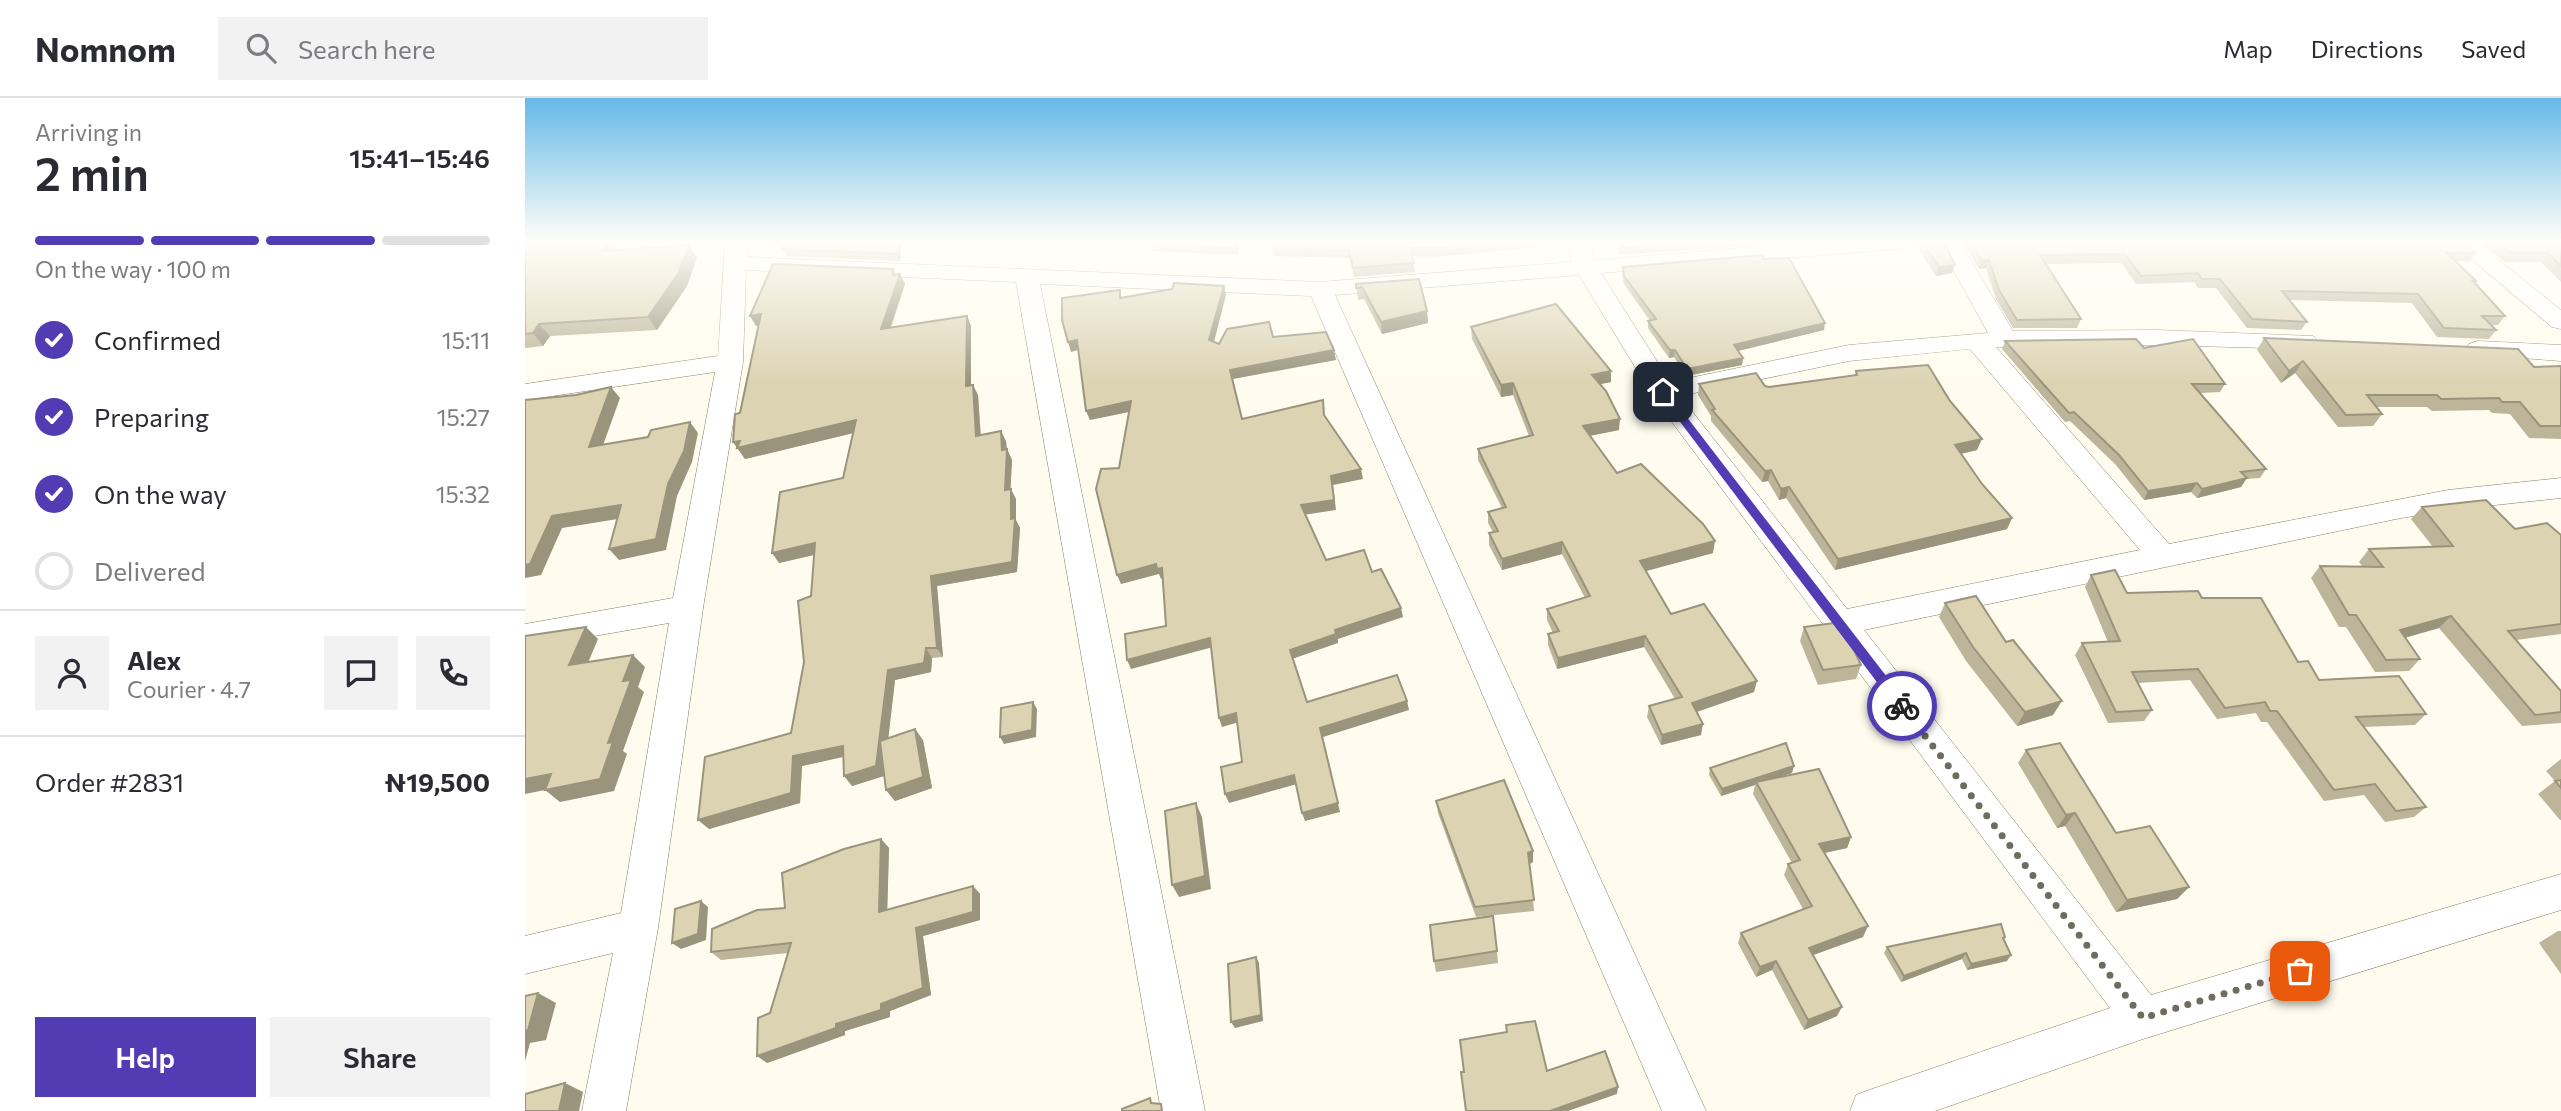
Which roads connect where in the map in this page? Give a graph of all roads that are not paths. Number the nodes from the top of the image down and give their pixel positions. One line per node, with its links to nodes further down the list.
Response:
1 (734, 289): 12 (street)
2 (1029, 289): 25 (street)
3 (1320, 289): 26 (street)
4 (1599, 289): 14 (street)
5 (1970, 289): 8 (street)
6 (2521, 289): 7 (street)
7 (2561, 322)
8 (1992, 341): 9 (street); 14 (street); 16 (street)
9 (2330, 342)
10 (2451, 347): 11 (street)
11 (2561, 353)
12 (730, 362): 13 (street); 17 (street)
13 (525, 392)
14 (1663, 392): 18 (street)
15 (2561, 488): 16 (street)
16 (2164, 557): 18 (street)
17 (687, 608): 19 (street); 21 (street)
18 (1838, 623): 23 (street)
19 (525, 636)
20 (2561, 892): 23 (street)
21 (638, 928): 22 (street); 24 (street)
22 (525, 955)
23 (2143, 1018): 27 (street)
24 (604, 1111)
25 (1183, 1111)
26 (1684, 1111)
27 (1872, 1111)

